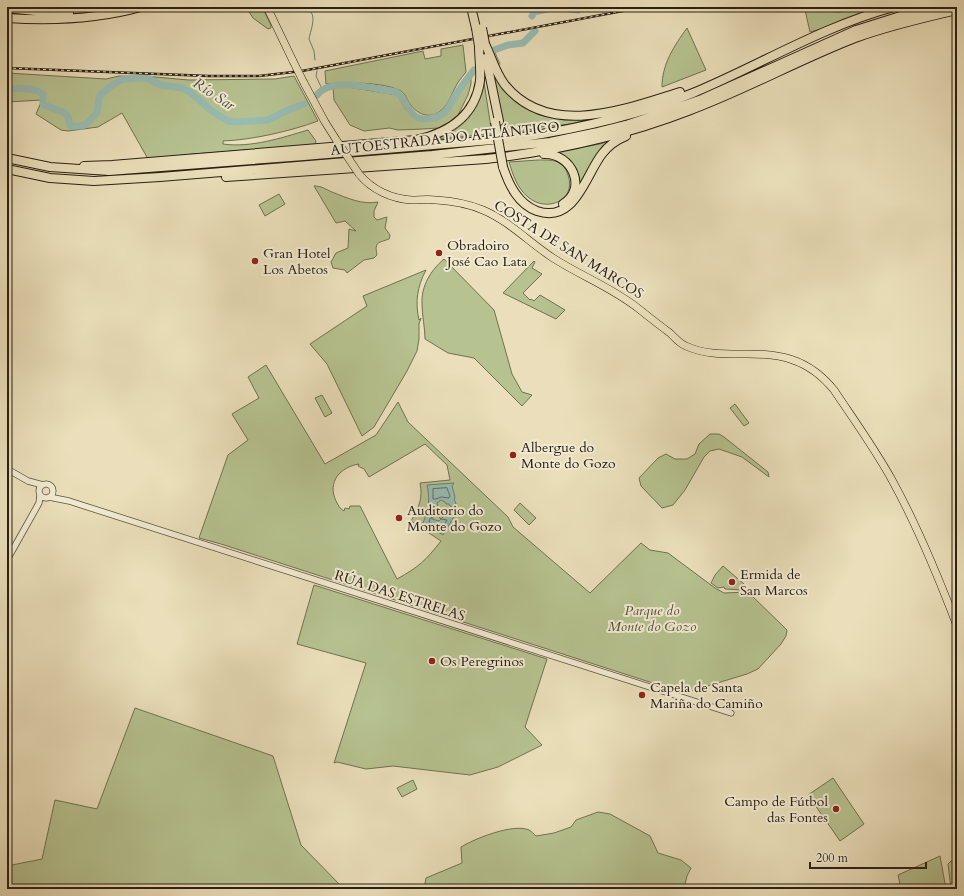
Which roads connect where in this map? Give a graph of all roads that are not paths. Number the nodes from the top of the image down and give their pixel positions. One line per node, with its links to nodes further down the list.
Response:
1 (44, 7): 2 (highway)
2 (73, 7)
3 (121, 7): 12 (highway)
4 (141, 7): 13 (highway)
5 (267, 7): 25 (main road, COSTA DE SAN MARCOS, bridge)
6 (471, 7): 15 (highway)
7 (477, 7): 15 (highway)
8 (894, 7): 17 (highway, AUTOESTRADA DO ATLÁNTICO)
9 (935, 7): 24 (highway, AUTOESTRADA DO ATLÁNTICO)
10 (7, 8): 12 (highway)
11 (957, 11): 18 (highway)
12 (63, 14): 13 (highway)
13 (76, 17): 14 (highway)
14 (7, 18)
15 (479, 28): 16 (highway, bridge)
16 (482, 45): 17 (highway); 21 (highway); 22 (highway)
17 (726, 78): 22 (highway, AUTOESTRADA DO ATLÁNTICO)
18 (672, 117): 19 (highway); 21 (highway)
19 (522, 155): 21 (highway); 24 (highway)
20 (7, 158): 22 (highway, AUTOESTRADA DO ATLÁNTICO)
21 (505, 166)
22 (50, 167)
23 (7, 169): 24 (highway, AUTOESTRADA DO ATLÁNTICO)
24 (160, 177)
25 (669, 333): 26 (main road, COSTA DE SAN MARCOS); 27 (main road, COSTA DE SAN MARCOS)
26 (803, 363): 27 (main road); 28 (main road, COSTA DE SAN MARCOS)
27 (815, 367): 28 (main road); 29 (main road, COSTA DE SAN MARCOS)
28 (828, 384): 34 (main road, COSTA DE SAN MARCOS)
29 (889, 467): 34 (main road); 37 (main road, COSTA DE SAN MARCOS)
30 (7, 469): 31 (street)
31 (28, 481): 32 (street); 35 (street)
32 (43, 485): 33 (street, RÚA DAS ESTRELAS); 35 (street)
33 (52, 491): 35 (street); 36 (street, RÚA DAS ESTRELAS)
34 (898, 492): 37 (main road, COSTA DE SAN MARCOS)
35 (43, 495): 36 (street, RÚA DAS ESTRELAS); 39 (street)
36 (62, 498): 44 (street, RÚA DAS ESTRELAS)
37 (914, 517): 38 (main road); 40 (main road)
38 (923, 542): 40 (main road); 41 (main road)
39 (7, 560)
40 (938, 568): 41 (main road); 42 (main road)
41 (950, 608): 43 (main road)
42 (957, 616)
43 (957, 626)
44 (731, 713)

